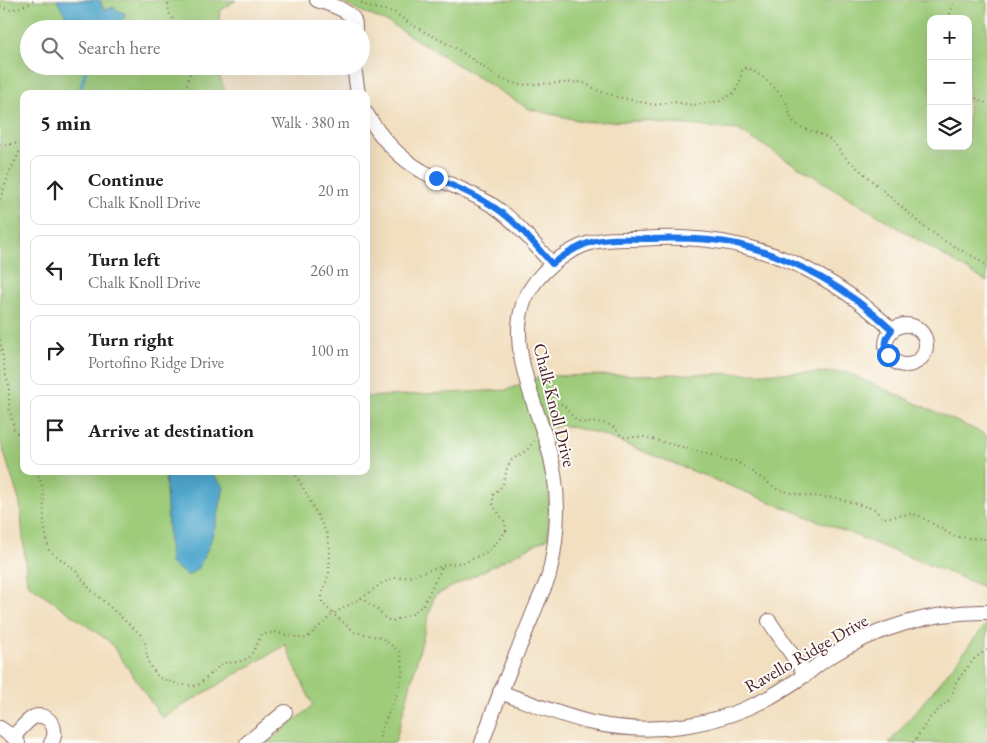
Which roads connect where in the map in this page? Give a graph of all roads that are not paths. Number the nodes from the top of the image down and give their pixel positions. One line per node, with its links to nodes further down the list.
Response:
1 (317, 0): 2 (street)
2 (353, 20)
3 (355, 75): 4 (street)
4 (357, 90)
5 (370, 120): 6 (street)
6 (552, 264): 7 (street, Chalk Knoll Drive); 11 (street, Chalk Knoll Drive)
7 (892, 330)
8 (987, 612): 10 (street, Ravello Ridge Drive)
9 (768, 621): 10 (street)
10 (806, 675): 11 (street, Ravello Ridge Drive)
11 (500, 692): 17 (street, Chalk Knoll Drive)
12 (285, 712): 16 (street)
13 (0, 728): 14 (street)
14 (16, 740): 15 (street)
15 (50, 743)
16 (247, 743)
17 (482, 743)

